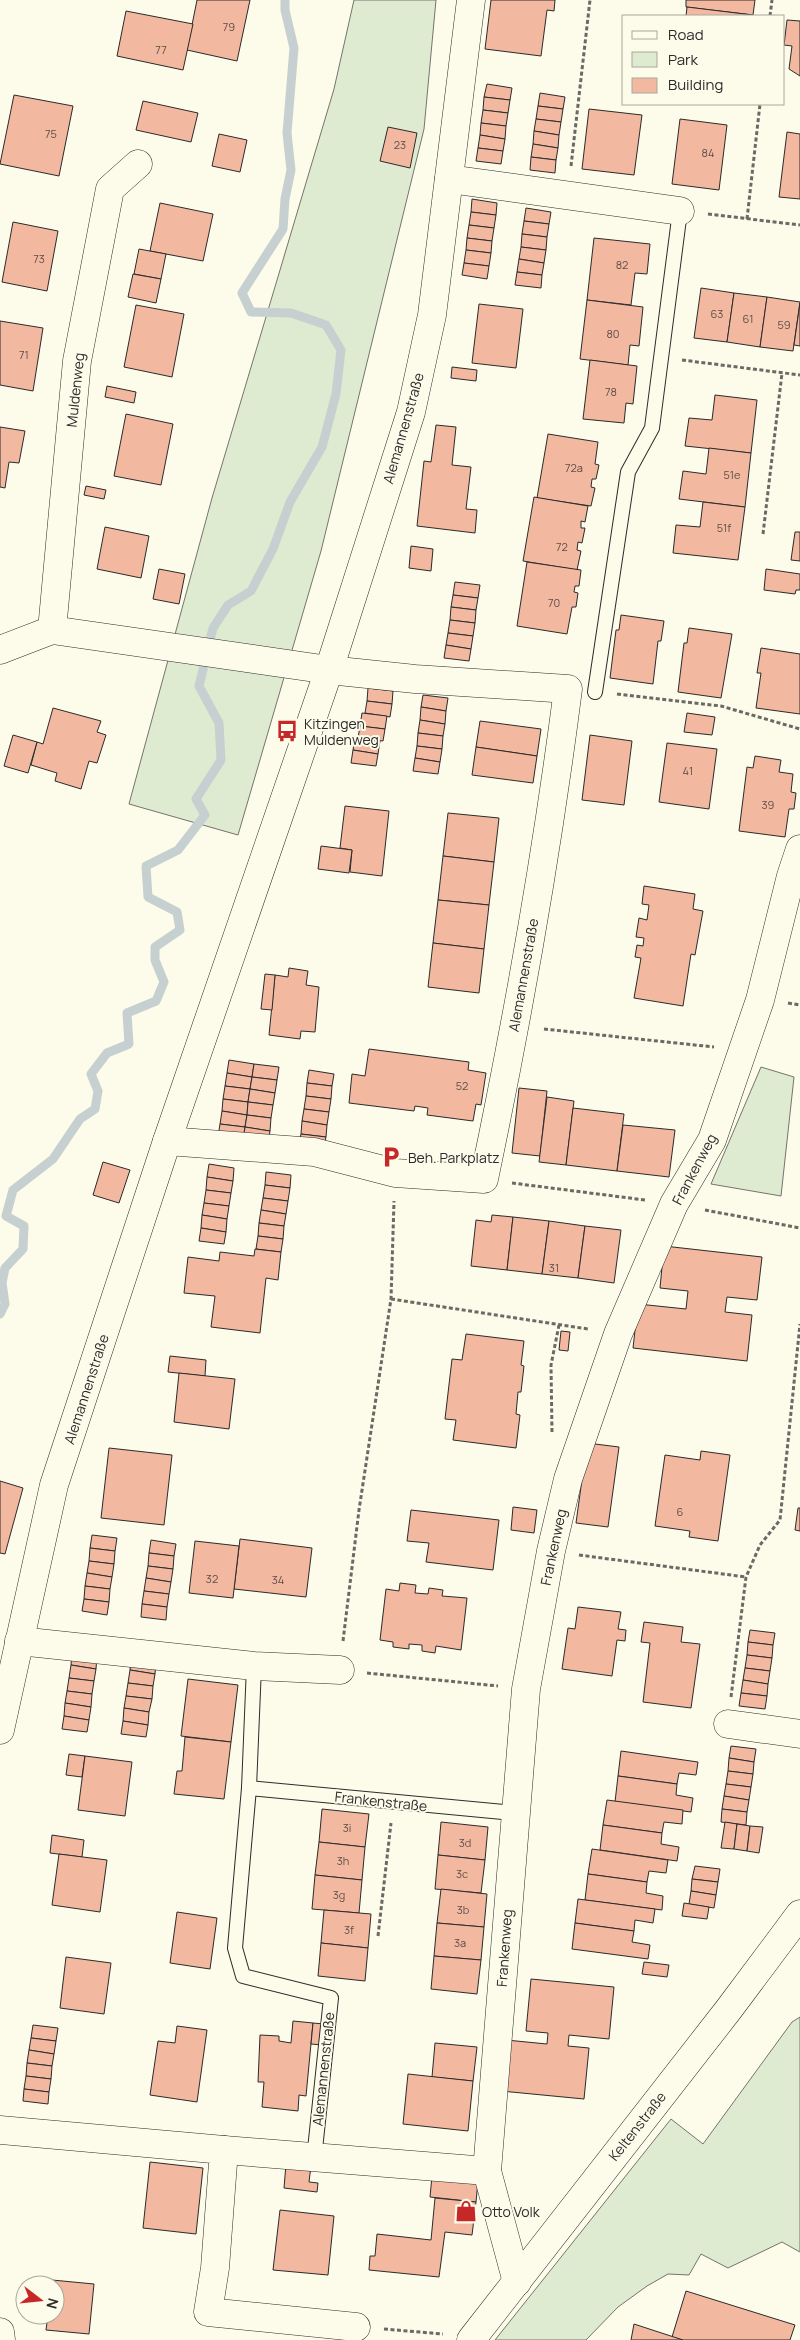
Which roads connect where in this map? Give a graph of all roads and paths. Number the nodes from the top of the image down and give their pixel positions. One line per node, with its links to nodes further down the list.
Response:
1 (471, 0): 7 (street, Alemannenstraße)
2 (590, 0): 8 (path)
3 (772, 0): 4 (path)
4 (770, 15)
5 (760, 105): 10 (path)
6 (138, 164): 16 (street, Muldenweg)
7 (449, 179): 8 (street); 18 (street, Alemannenstraße)
8 (567, 195): 9 (street)
9 (680, 211): 10 (path); 12 (lane)
10 (747, 220): 11 (path)
11 (800, 225)
12 (661, 358): 13 (path); 19 (lane)
13 (782, 374): 14 (path); 15 (path)
14 (800, 375)
15 (763, 534)
16 (52, 630): 17 (street); 18 (street)
17 (0, 650)
18 (329, 670): 22 (street, Alemannenstraße); 24 (street, Alemannenstraße)
19 (595, 692): 20 (path)
20 (800, 728)
21 (800, 849): 23 (street, Frankenweg)
22 (514, 1026): 23 (path); 26 (street, Alemannenstraße)
23 (742, 1050): 27 (street, Frankenweg)
24 (167, 1141): 25 (street); 36 (street, Alemannenstraße)
25 (395, 1173): 26 (street); 29 (path)
26 (484, 1179): 27 (path)
27 (674, 1204): 28 (path); 32 (street, Frankenweg)
28 (800, 1228)
29 (391, 1299): 31 (path); 38 (path)
30 (800, 1324): 35 (path)
31 (559, 1325): 32 (path); 33 (path)
32 (618, 1334): 34 (street, Frankenweg)
33 (552, 1438)
34 (551, 1551): 35 (path); 39 (street, Frankenweg)
35 (746, 1577): 40 (path)
36 (19, 1641): 37 (street); 41 (street, Alemannenstraße)
37 (254, 1666): 38 (street); 43 (lane, Alemannenstraße)
38 (340, 1670): 39 (path)
39 (526, 1689): 45 (street, Frankenweg)
40 (728, 1724): 42 (street)
41 (0, 1730)
42 (800, 1734)
43 (249, 1788): 44 (lane, Frankenstraße); 50 (lane, Alemannenstraße)
44 (393, 1802): 45 (lane, Frankenstraße); 47 (path)
45 (514, 1813): 51 (street, Frankenweg)
46 (800, 1914): 52 (street, Keltenstraße)
47 (378, 1936)
48 (0, 2130): 49 (street)
49 (224, 2150): 50 (street); 53 (street)
50 (314, 2159): 51 (street)
51 (487, 2171): 52 (street, Frankenweg)
52 (517, 2282): 55 (street, Keltenstraße)
53 (356, 2327): 55 (path)
54 (0, 2332): 56 (street)
55 (472, 2338)
56 (1, 2340)

